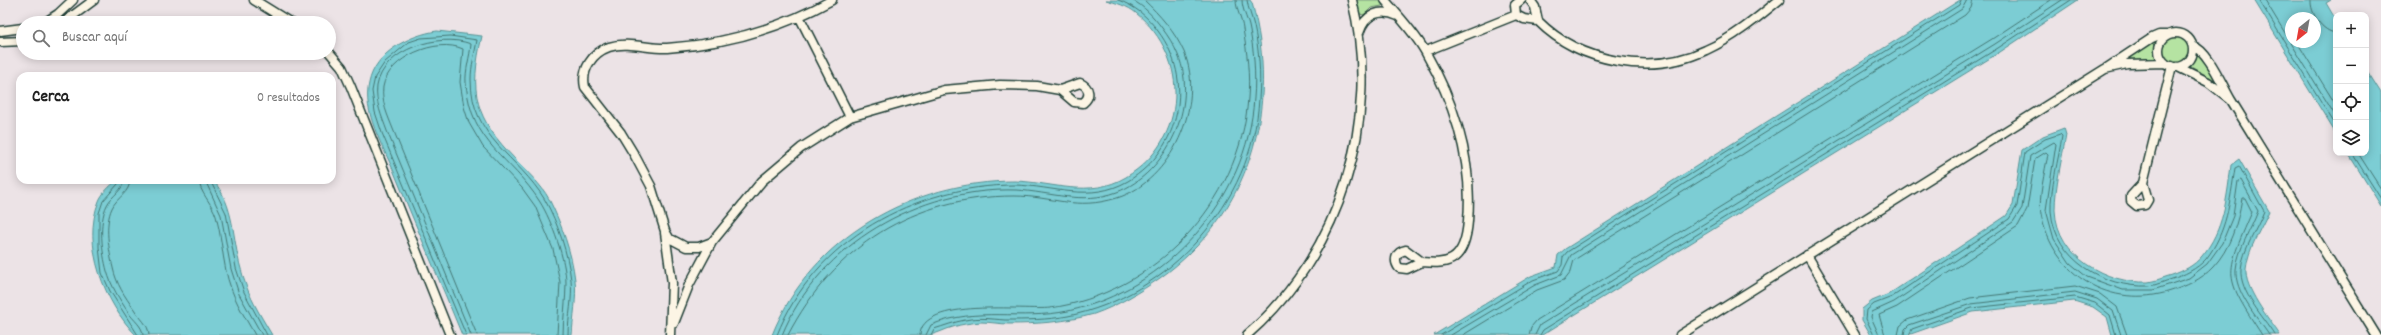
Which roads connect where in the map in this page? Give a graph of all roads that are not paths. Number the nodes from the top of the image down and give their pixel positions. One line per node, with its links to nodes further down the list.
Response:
1 (73, 0): 11 (street)
2 (94, 0): 12 (street)
3 (254, 0): 13 (street)
4 (832, 0): 14 (street)
5 (1352, 0): 19 (street)
6 (1385, 0): 15 (street)
7 (1521, 0): 10 (street)
8 (1530, 0): 16 (street)
9 (1778, 0): 16 (street)
10 (1516, 15): 16 (street); 24 (street)
11 (55, 16)
12 (72, 16)
13 (280, 16)
14 (800, 18): 30 (street); 32 (street)
15 (1400, 18): 19 (street); 24 (street)
16 (1538, 22)
17 (16, 29): 18 (street)
18 (0, 31)
19 (1359, 34): 38 (street)
20 (2166, 35): 23 (street); 26 (street); 27 (street)
21 (16, 41): 22 (street)
22 (0, 42)
23 (2193, 46): 26 (street); 29 (street)
24 (1426, 52): 35 (street)
25 (336, 60): 36 (street)
26 (2172, 65): 27 (street); 29 (street); 31 (street)
27 (2105, 69): 34 (street)
28 (1060, 90): 30 (street)
29 (2231, 100): 41 (street)
30 (850, 118): 33 (street)
31 (2143, 183)
32 (665, 231): 33 (street); 37 (street)
33 (712, 242): 37 (street)
34 (1807, 256): 39 (street); 40 (street)
35 (1422, 262)
36 (450, 335)
37 (670, 335)
38 (1247, 335)
39 (1680, 335)
40 (1855, 335)
41 (2376, 335)

